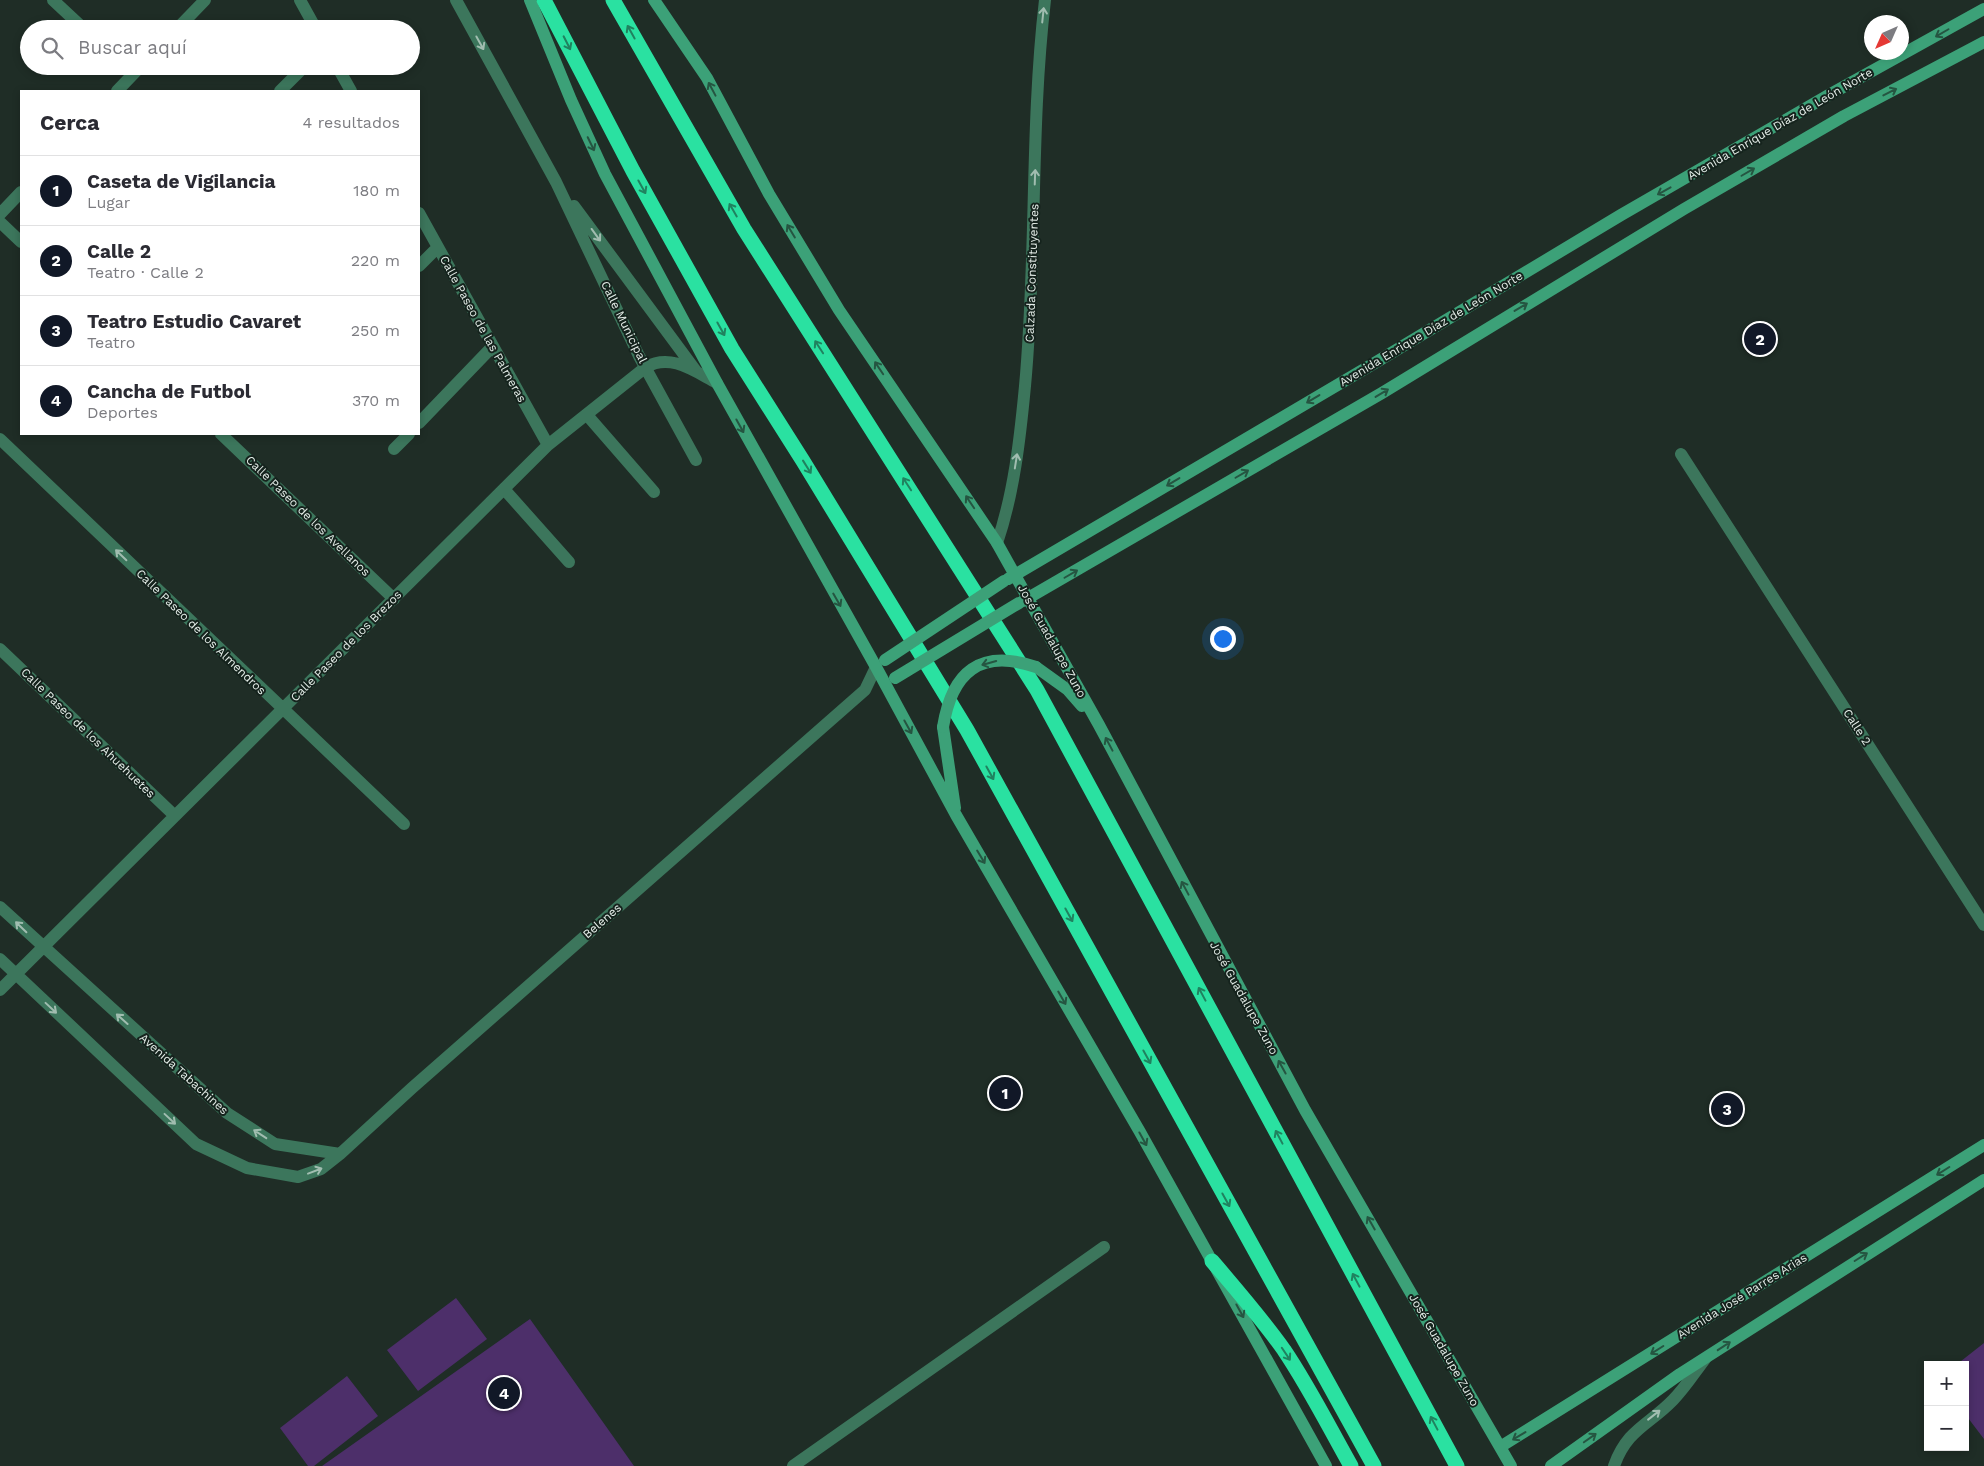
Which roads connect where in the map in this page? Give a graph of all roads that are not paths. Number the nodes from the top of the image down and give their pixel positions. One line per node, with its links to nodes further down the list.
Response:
1 (53, 0): 11 (street)
2 (204, 0): 12 (street)
3 (300, 0): 13 (street)
4 (456, 0): 21 (street, Calle Municipal, one-way to 21)
5 (530, 0): 32 (main road, one-way to 32)
6 (544, 0): 74 (highway, one-way to 74)
7 (613, 0): 75 (highway, one-way to 7)
8 (654, 0): 44 (main road, José Guadalupe Zuno, one-way to 8)
9 (1045, 0): 44 (street, Calzada Constituyentes, one-way to 9)
10 (1984, 8): 46 (main road, Avenida Enrique Díaz de León Norte, one-way to 46)
11 (74, 20)
12 (185, 20)
13 (311, 20)
14 (1984, 42): 48 (main road, Avenida Enrique Díaz de León Norte, one-way to 14)
15 (129, 75): 18 (street)
16 (296, 75): 19 (street)
17 (342, 75): 20 (street)
18 (118, 90)
19 (281, 90)
20 (350, 90)
21 (556, 182): 30 (street, Calle Municipal); 31 (street, Calle Municipal, one-way to 31)
22 (20, 193): 23 (street)
23 (0, 214)
24 (420, 215): 27 (street, Calle Paseo de las Palmeras)
25 (0, 222): 26 (street)
26 (20, 241)
27 (438, 247): 28 (street); 29 (street, Calle Paseo de las Palmeras)
28 (420, 265)
29 (493, 346): 34 (street); 38 (street, Calle Paseo de las Palmeras)
30 (646, 367): 31 (street, Calle Paseo de los Brezos); 33 (street, Calle Paseo de los Brezos); 41 (street, Calle Municipal)
31 (696, 372): 32 (street, Calle Paseo de los Brezos)
32 (717, 383): 50 (main road, one-way to 50)
33 (587, 415): 38 (street, Calle Paseo de los Brezos); 43 (street)
34 (420, 422)
35 (222, 435): 47 (street, Calle Paseo de los Avellanos)
36 (408, 435): 39 (street)
37 (0, 439): 53 (street, Calle Paseo de los Almendros, one-way to 37)
38 (548, 445): 42 (street, Calle Paseo de los Brezos)
39 (394, 449)
40 (1682, 454): 59 (street, Calle 2)
41 (696, 460)
42 (504, 489): 45 (street); 47 (street, Calle Paseo de los Brezos)
43 (654, 492)
44 (997, 543): 46 (main road, José Guadalupe Zuno)
45 (570, 562)
46 (1015, 574): 48 (main road, José Guadalupe Zuno); 50 (main road, Avenida Enrique Díaz de León Norte, bridge)
47 (394, 599): 53 (street, Calle Paseo de los Brezos)
48 (1024, 600): 51 (main road, Avenida Enrique Díaz de León Norte, bridge); 54 (main road, José Guadalupe Zuno)
49 (0, 649): 56 (street, Calle Paseo de los Ahuehuetes)
50 (881, 664): 51 (main road); 52 (street, Belenes)
51 (890, 681): 52 (street, Belenes); 55 (main road, one-way to 55)
52 (865, 690): 65 (street, Belenes)
53 (282, 709): 56 (street, Calle Paseo de los Brezos); 57 (street, Calle Paseo de los Almendros)
54 (1099, 725): 55 (main road, one-way to 55, bridge); 70 (main road, José Guadalupe Zuno, one-way to 54)
55 (956, 815): 68 (main road, one-way to 68)
56 (175, 816): 60 (street, Calle Paseo de los Brezos)
57 (404, 824)
58 (0, 907): 60 (street, Avenida Tabachines, one-way to 58)
59 (1984, 925)
60 (43, 948): 62 (street, Calle Paseo de los Brezos); 65 (street, Avenida Tabachines, one-way to 60)
61 (0, 959): 62 (street)
62 (16, 974): 63 (street, Calle Paseo de los Brezos); 65 (street, one-way to 65)
63 (0, 990)
64 (1984, 1145): 70 (main road, Avenida José Parres Arias, one-way to 70)
65 (340, 1154)
66 (1984, 1180): 69 (main road, one-way to 66)
67 (1104, 1246): 71 (street)
68 (1212, 1261): 72 (main road, one-way to 72); 73 (highway, one-way to 73)
69 (1706, 1357): 77 (main road, one-way to 69); 78 (street, one-way to 69)
70 (1500, 1447): 76 (main road, José Guadalupe Zuno)
71 (793, 1466)
72 (1326, 1466)
73 (1351, 1466)
74 (1374, 1466)
75 (1457, 1466)
76 (1511, 1466)
77 (1550, 1466)
78 (1614, 1466)

